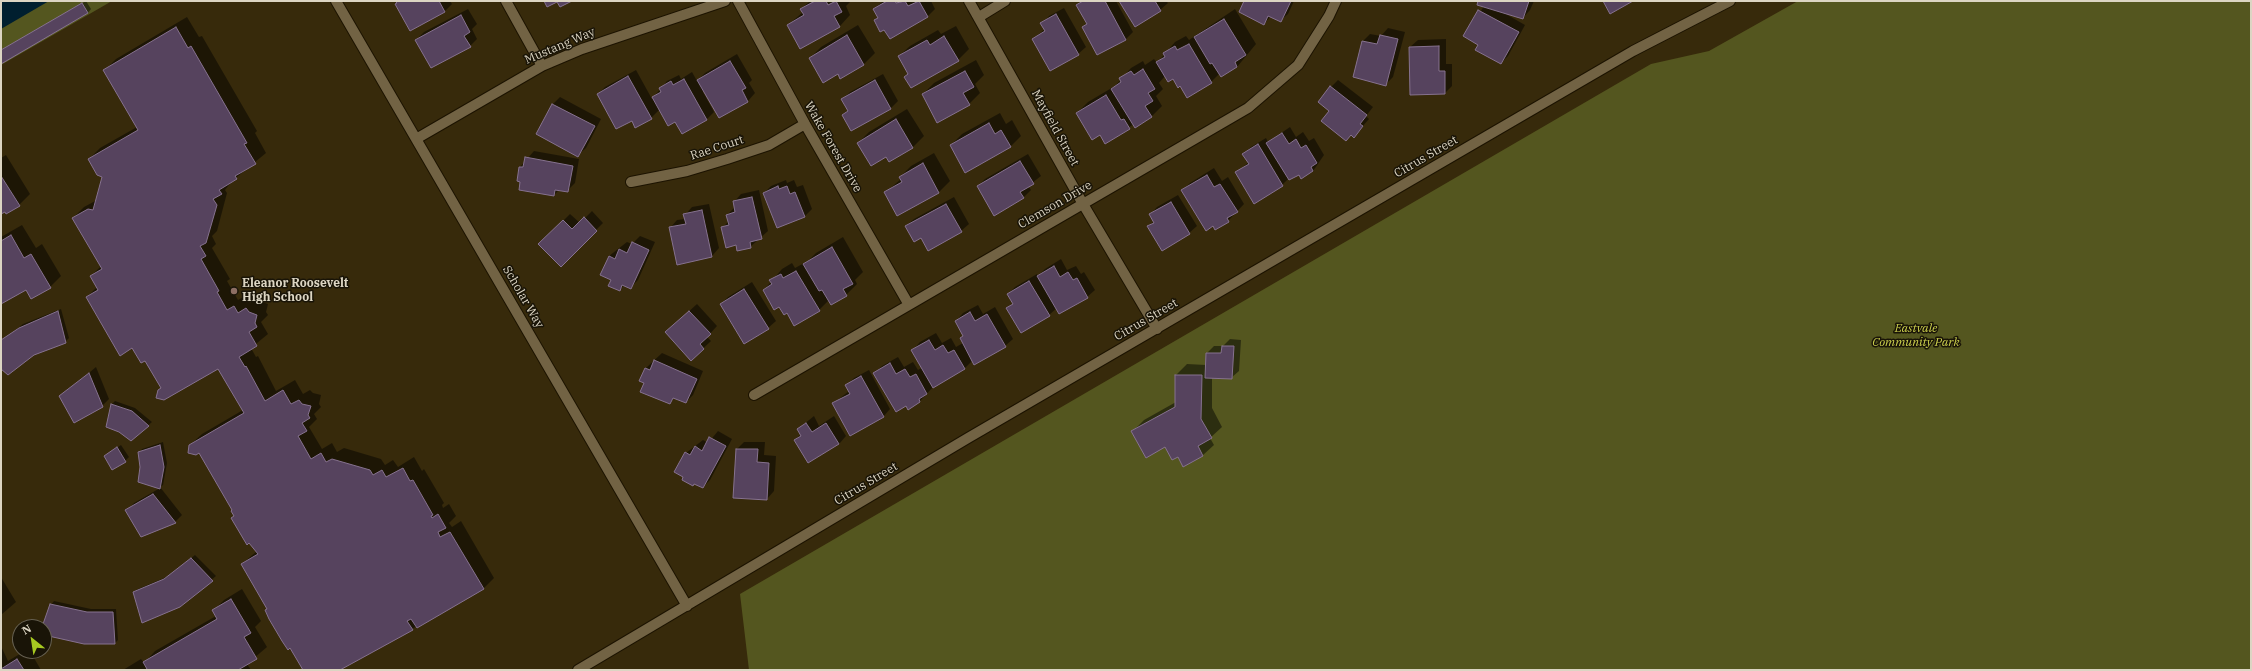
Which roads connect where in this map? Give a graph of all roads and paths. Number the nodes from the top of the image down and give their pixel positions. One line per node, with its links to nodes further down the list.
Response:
1 (336, 1): 13 (street, Scholar Way)
2 (506, 1): 11 (street)
3 (725, 1): 11 (street, Mustang Way)
4 (738, 1): 12 (street, Wake Forest Drive)
5 (969, 1): 10 (street, Mayfield Street)
6 (1005, 1): 10 (street)
7 (1336, 1): 15 (street, Clemson Drive)
8 (1730, 1): 9 (street, Citrus Street)
9 (1714, 5): 17 (street, Citrus Street)
10 (978, 17): 15 (street, Mayfield Street)
11 (542, 66): 13 (street, Mustang Way)
12 (805, 124): 14 (street, Rae Court); 16 (street, Wake Forest Drive)
13 (416, 139): 19 (street, Scholar Way)
14 (631, 182)
15 (1083, 204): 16 (street, Clemson Drive); 17 (street, Mayfield Street)
16 (909, 305): 18 (street, Clemson Drive)
17 (1157, 329): 19 (street, Citrus Street)
18 (754, 395)
19 (687, 606): 20 (street, Citrus Street)
20 (578, 670)

